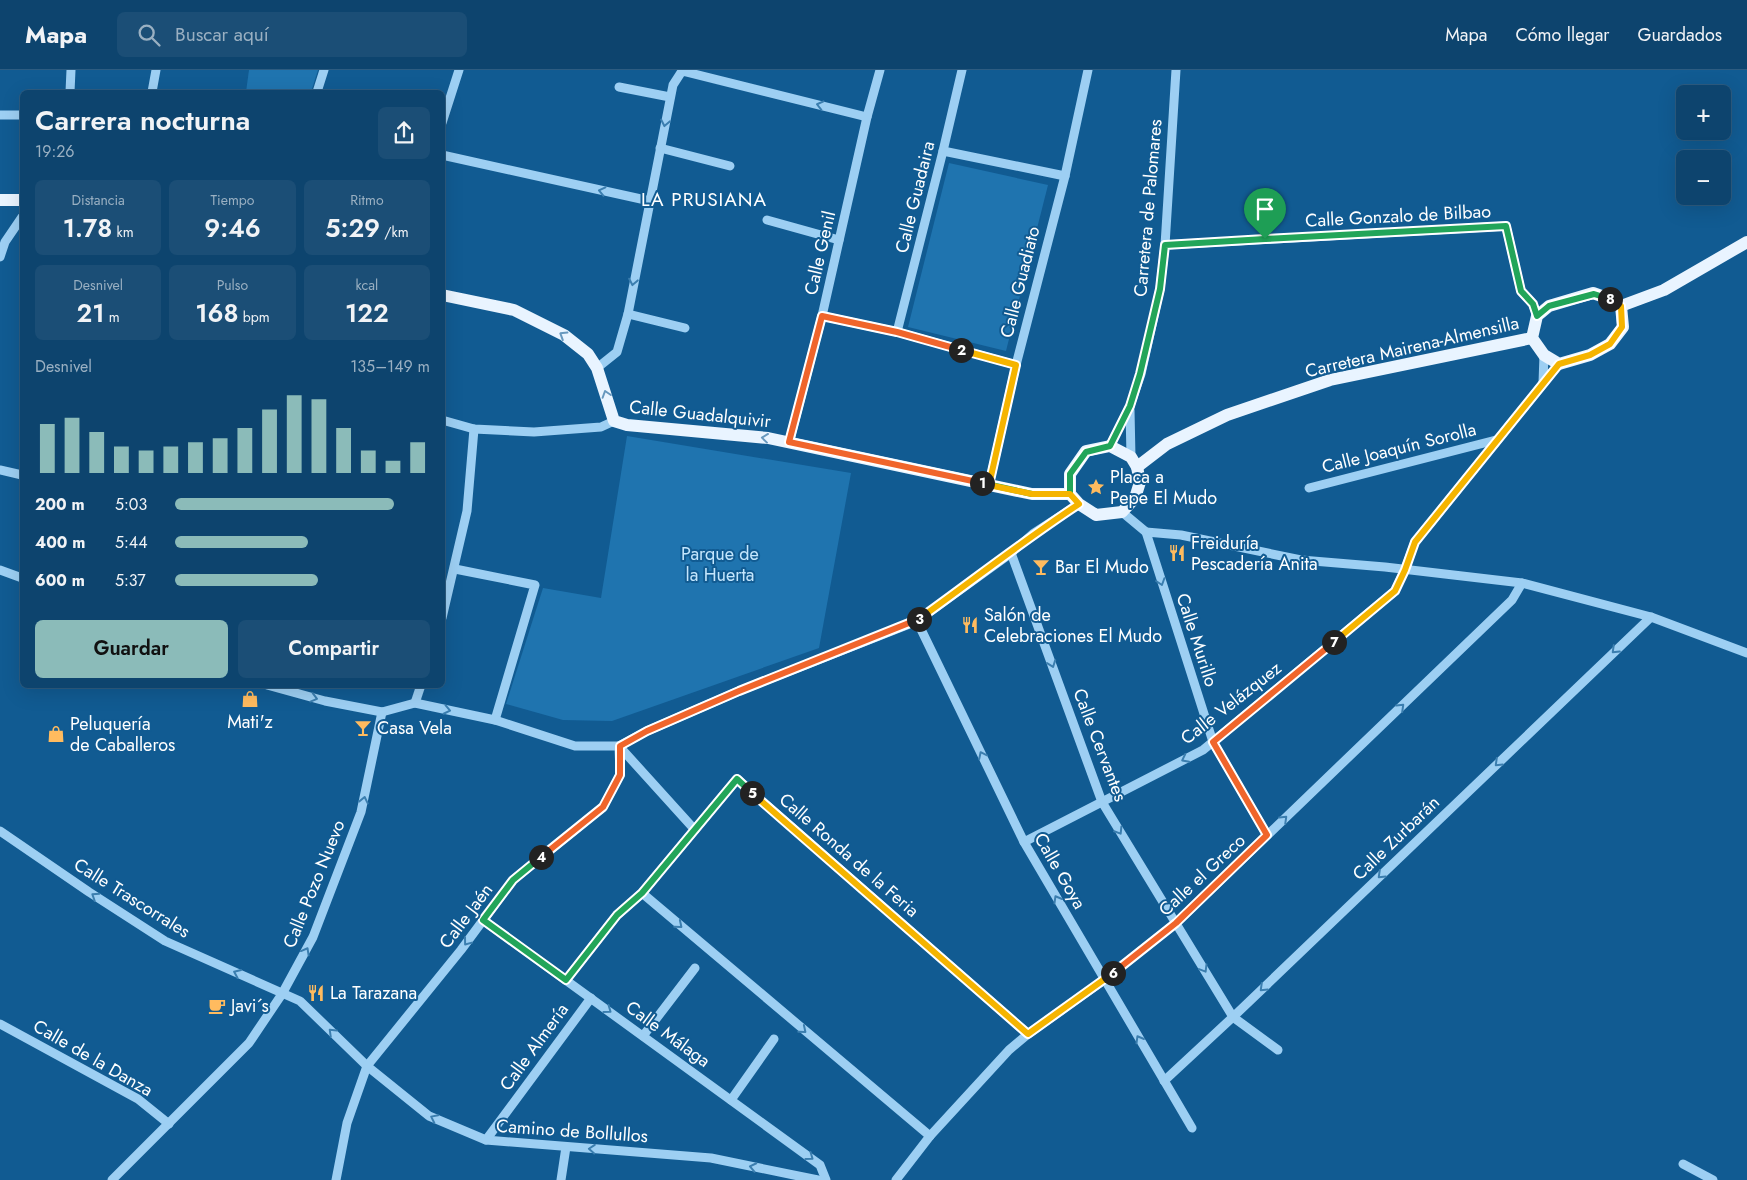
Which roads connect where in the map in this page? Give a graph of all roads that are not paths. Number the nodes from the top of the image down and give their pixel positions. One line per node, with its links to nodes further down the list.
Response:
1 (71, 70): 11 (street)
2 (156, 70): 12 (street)
3 (324, 70): 13 (street)
4 (459, 70): 15 (street)
5 (880, 70): 18 (street, Calle Genil)
6 (962, 70): 20 (street, Calle Guadaira)
7 (1088, 70): 23 (street, Calle Guadiato)
8 (1176, 70): 31 (street, Carretera de Palomares)
9 (718, 75): 14 (street); 18 (street, one-way to 9)
10 (619, 87): 14 (street)
11 (70, 90)
12 (152, 90)
13 (317, 90)
14 (670, 97): 19 (street, one-way to 19)
15 (445, 114)
16 (0, 115): 17 (street)
17 (20, 115)
18 (867, 117): 29 (street, Calle Genil)
19 (660, 148): 22 (street); 26 (street)
20 (943, 151): 23 (street); 39 (street, Calle Guadaira)
21 (445, 156): 26 (street, one-way to 21)
22 (730, 166)
23 (1064, 176): 43 (street, Calle Guadiato)
24 (0, 200): 25 (main road)
25 (20, 200)
26 (650, 201): 35 (street, one-way to 35)
27 (20, 220): 32 (street)
28 (767, 220): 29 (street)
29 (839, 240): 36 (street, Calle Genil)
30 (1747, 242): 34 (main road)
31 (1165, 245): 37 (street, Calle Gonzalo de Bilbao); 46 (street, Carretera de Palomares)
32 (0, 258)
33 (445, 296): 44 (main road, one-way to 33)
34 (1621, 306): 37 (main road); 42 (main road)
35 (628, 314): 38 (street); 44 (street)
36 (822, 316): 39 (street); 51 (street, Calle Genil)
37 (1537, 316): 40 (main road)
38 (685, 328)
39 (897, 332): 43 (street)
40 (1532, 338): 41 (main road); 53 (main road, Carretera Mairena-Almensilla)
41 (1544, 355): 42 (main road); 45 (street)
42 (1559, 364): 45 (street, Calle Velázquez)
43 (1016, 365): 56 (street, Calle Guadiato)
44 (597, 368): 48 (main road, one-way to 44)
45 (1543, 384): 50 (street, Calle Velázquez)
46 (1130, 406): 52 (street, Carretera de Palomares); 53 (street, Carretera de Palomares)
47 (445, 421): 49 (street, Calle Guadalquivir)
48 (614, 421): 49 (street, Calle Guadalquivir); 51 (main road, Calle Guadalquivir, one-way to 48)
49 (474, 429): 63 (street)
50 (1496, 440): 57 (street, Calle Joaquín Sorolla); 65 (street, Calle Velázquez)
51 (789, 442): 56 (main road, Calle Guadalquivir)
52 (1110, 446): 53 (main road); 58 (main road)
53 (1134, 462): 60 (main road)
54 (0, 470): 55 (street)
55 (20, 475)
56 (989, 485): 58 (main road, Calle Guadalquivir)
57 (1309, 488)
58 (1070, 494): 59 (main road)
59 (1079, 504): 60 (main road); 62 (street)
60 (1122, 512): 61 (street)
61 (1146, 532): 65 (street); 77 (street, Calle Murillo, one-way to 77)
62 (1011, 553): 70 (street); 79 (street, Calle Cervantes, one-way to 79)
63 (455, 569): 68 (street); 76 (street)
64 (0, 570): 66 (street)
65 (1405, 570): 67 (street); 77 (street, Calle Velázquez)
66 (20, 577)
67 (1522, 583): 69 (street); 82 (street, Calle el Greco, one-way to 67)
68 (445, 607)
69 (1651, 617): 71 (street); 92 (street, Calle Zurbarán, one-way to 92)
70 (917, 621): 78 (street); 83 (street, Calle Goya, one-way to 70)
71 (1747, 653)
72 (279, 688): 75 (street, one-way to 75)
73 (420, 688): 74 (street)
74 (415, 703): 75 (street); 76 (street, one-way to 76)
75 (382, 712): 90 (street, Calle Pozo Nuevo, one-way to 75)
76 (495, 720): 78 (street)
77 (1213, 742): 79 (street, Calle Velázquez, one-way to 79); 82 (street, Calle Murillo)
78 (620, 746): 80 (street); 85 (street, Calle Jaén)
79 (1102, 802): 83 (street, Calle Velázquez); 86 (street, Calle Cervantes, one-way to 86)
80 (695, 830): 84 (street, Calle Ronda de la Feria); 94 (street, Calle Ronda de la Feria)
81 (0, 831): 90 (street, Calle Trascorrales, one-way to 81)
82 (1267, 835): 86 (street, Calle el Greco)
83 (1024, 842): 89 (street, Calle Goya, one-way to 83)
84 (642, 893): 88 (street, Calle Ronda de la Feria); 103 (street, one-way to 103)
85 (483, 920): 88 (street, Calle Málaga); 98 (street, Calle Jaén, one-way to 98)
86 (1176, 923): 89 (street, Calle el Greco); 92 (street, Calle Cervantes, one-way to 92)
87 (695, 968): 95 (street)
88 (566, 980): 91 (street, Calle Málaga)
89 (1104, 980): 94 (street, Calle el Greco); 99 (street, Calle Goya, one-way to 89)
90 (282, 994): 98 (street, Camino de Bollullos, one-way to 90); 101 (street, Calle Pozo Nuevo)
91 (591, 998): 95 (street, Calle Málaga, one-way to 95); 104 (street, Calle Almería)
92 (1233, 1017): 97 (street, Calle Cervantes); 99 (street, Calle Zurbarán)
93 (0, 1024): 101 (street, Calle de la Danza)
94 (1028, 1034): 103 (street, Calle el Greco)
95 (643, 1036): 100 (street, Calle Málaga)
96 (774, 1039): 100 (street)
97 (1278, 1050)
98 (368, 1066): 104 (street, Camino de Bollullos, one-way to 98); 108 (street, Calle Jaén)
99 (1164, 1081): 102 (street, Calle Goya)
100 (731, 1100): 111 (street, Calle Málaga, one-way to 111)
101 (169, 1124): 107 (street, Calle Pozo Nuevo)
102 (1192, 1128)
103 (930, 1136): 112 (street, Calle el Greco)
104 (486, 1140): 105 (street, Camino de Bollullos)
105 (566, 1147): 109 (street); 110 (street, Camino de Bollullos, one-way to 105)
106 (1682, 1164): 113 (street)
107 (112, 1180)
108 (336, 1180)
109 (561, 1180)
110 (818, 1180)
111 (826, 1180)
112 (896, 1180)
113 (1713, 1180)

